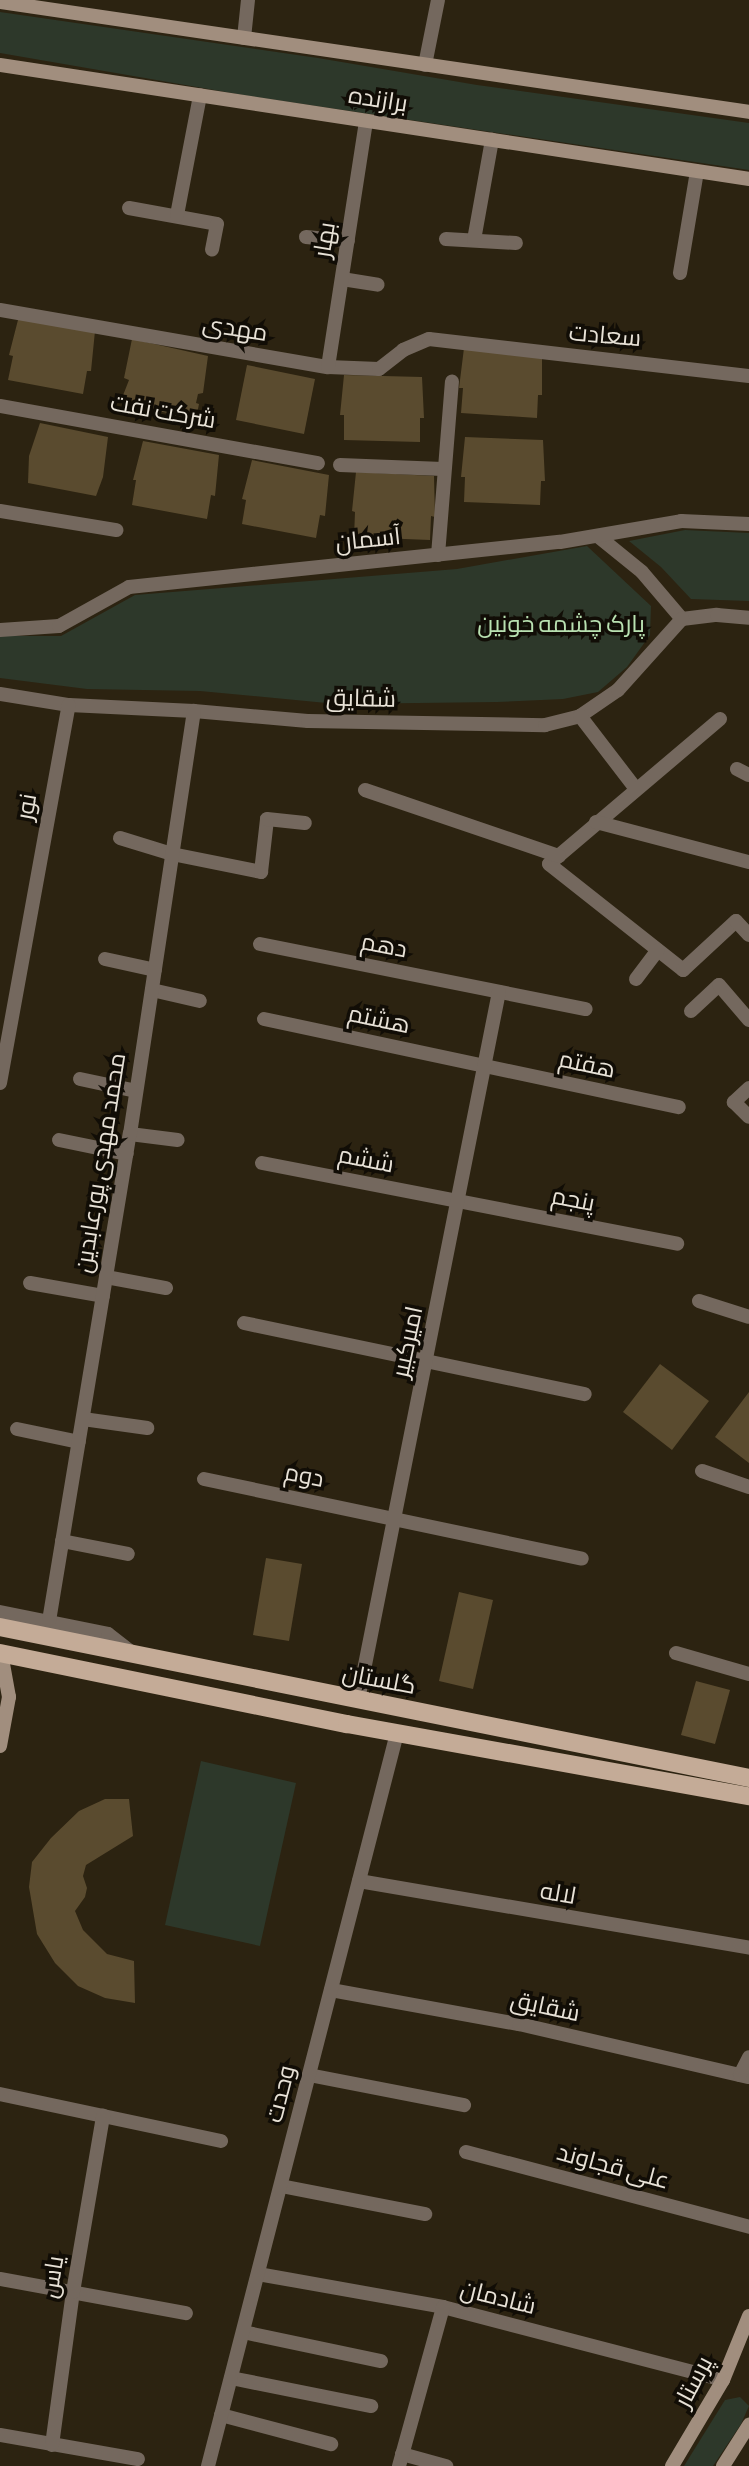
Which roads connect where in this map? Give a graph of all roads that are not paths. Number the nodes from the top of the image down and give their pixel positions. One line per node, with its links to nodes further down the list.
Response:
1 (248, 0): 5 (street)
2 (438, 0): 6 (street)
3 (0, 2): 4 (main road, برازنده)
4 (74, 6): 5 (main road, برازنده)
5 (244, 38): 6 (main road, برازنده)
6 (425, 65): 9 (main road, برازنده)
7 (0, 66): 8 (main road, برازنده)
8 (200, 95): 10 (main road, برازنده); 15 (street)
9 (749, 112)
10 (366, 121): 11 (main road, برازنده); 19 (street, بهار)
11 (492, 140): 12 (main road, برازنده); 18 (street)
12 (697, 171): 13 (main road, برازنده); 22 (street)
13 (749, 179)
14 (129, 208): 15 (street)
15 (177, 215): 21 (street)
16 (306, 237): 19 (street)
17 (446, 239): 18 (street)
18 (474, 240): 20 (street)
19 (348, 241): 23 (street, بهار)
20 (516, 243)
21 (212, 250)
22 (680, 273)
23 (342, 279): 24 (street); 27 (street, بهار)
24 (378, 285)
25 (0, 310): 27 (street, مهدی)
26 (456, 345): 27 (street, مهدی); 28 (street, سعادت)
27 (328, 367)
28 (749, 376)
29 (452, 382): 33 (street)
30 (0, 406): 31 (street, شرکت نفت)
31 (318, 463)
32 (340, 466): 33 (street)
33 (443, 469): 38 (street)
34 (0, 511): 36 (street)
35 (749, 524): 37 (street, آسمان)
36 (116, 530)
37 (599, 537): 38 (street, آسمان); 40 (street)
38 (438, 555): 41 (street, آسمان)
39 (749, 618): 40 (street)
40 (682, 619): 45 (street, شقایق)
41 (0, 630)
42 (0, 694): 43 (street, شقایق)
43 (69, 705): 44 (street, شقایق); 70 (street, نور)
44 (194, 710): 45 (street, شقایق); 52 (street, محمد مهدی پورعابدین)
45 (580, 716): 47 (street)
46 (720, 719): 47 (street)
47 (636, 789): 49 (street)
48 (365, 790): 53 (street)
49 (596, 822): 53 (street); 54 (street)
50 (305, 823): 52 (street)
51 (120, 838): 52 (street)
52 (172, 854): 59 (street, محمد مهدی پورعابدین)
53 (559, 856): 57 (street)
54 (749, 862)
55 (749, 935): 57 (street)
56 (260, 944): 62 (street, دهم)
57 (658, 950): 60 (street)
58 (105, 959): 59 (street)
59 (155, 970): 61 (street, محمد مهدی پورعابدین)
60 (636, 979)
61 (152, 990): 63 (street); 72 (street, محمد مهدی پورعابدین)
62 (499, 992): 64 (street, دهم); 68 (street, امیرکبیر)
63 (200, 1001)
64 (586, 1009)
65 (691, 1011): 67 (street)
66 (264, 1019): 68 (street, هشتم)
67 (749, 1020)
68 (486, 1066): 73 (street, هفتم); 80 (street, امیرکبیر)
69 (80, 1079): 72 (street)
70 (0, 1083)
71 (749, 1088): 74 (street)
72 (136, 1091): 75 (street, محمد مهدی پورعابدین)
73 (680, 1107)
74 (749, 1117)
75 (130, 1134): 77 (street); 78 (street, محمد مهدی پورعابدین)
76 (59, 1140): 78 (street)
77 (178, 1140)
78 (127, 1154): 82 (street, محمد مهدی پورعابدین)
79 (262, 1163): 80 (street, ششم)
80 (460, 1201): 81 (street, پنجم); 89 (street, امیرکبیر)
81 (677, 1244)
82 (106, 1276): 84 (street); 85 (street, محمد مهدی پورعابدین)
83 (30, 1283): 85 (street)
84 (166, 1288)
85 (103, 1296): 91 (street, محمد مهدی پورعابدین)
86 (699, 1301): 87 (street)
87 (749, 1317)
88 (244, 1323): 89 (street)
89 (427, 1363): 90 (street); 98 (street, امیرکبیر)
90 (585, 1394)
91 (83, 1419): 92 (street); 94 (street, محمد مهدی پورعابدین)
92 (147, 1428)
93 (17, 1429): 94 (street)
94 (79, 1443): 99 (street, محمد مهدی پورعابدین)
95 (702, 1471): 97 (street)
96 (204, 1479): 98 (street, دوم)
97 (749, 1487)
98 (396, 1518): 101 (street, دوم); 108 (street, امیرکبیر)
99 (62, 1541): 100 (street); 102 (street, محمد مهدی پورعابدین)
100 (128, 1554)
101 (582, 1559)
102 (49, 1621): 103 (street); 106 (street)
103 (2, 1623): 105 (main road); 106 (main road, گلستان)
104 (676, 1653): 107 (street)
105 (0, 1654): 109 (main road, گلستان); 110 (main road)
106 (135, 1655): 108 (main road, گلستان)
107 (749, 1674)
108 (358, 1700): 112 (main road, گلستان)
109 (397, 1733): 111 (main road, گلستان); 115 (street, وحدت)
110 (0, 1746)
111 (632, 1775): 113 (main road); 114 (main road)
112 (749, 1778)
113 (749, 1796)
114 (749, 1806)
115 (359, 1881): 116 (street, لاله); 117 (street, وحدت)
116 (749, 1948)
117 (331, 1990): 119 (street, وحدت); 120 (street, شقایق)
118 (749, 2057): 120 (street)
119 (309, 2075): 122 (street); 126 (street, وحدت)
120 (745, 2076)
121 (0, 2094): 123 (street)
122 (464, 2105)
123 (103, 2116): 124 (street); 131 (street, یاس)
124 (221, 2141)
125 (466, 2152): 128 (street, علی قجاوند)
126 (281, 2186): 127 (street); 129 (street, وحدت)
127 (425, 2214)
128 (749, 2227)
129 (258, 2274): 132 (street, شادمان); 135 (street, وحدت)
130 (0, 2279): 131 (street)
131 (73, 2292): 133 (street); 144 (street, یاس)
132 (443, 2307): 138 (street, شادمان); 146 (street)
133 (186, 2312)
134 (749, 2316): 138 (main road, پرستار)
135 (243, 2332): 136 (street); 137 (street, وحدت)
136 (381, 2361)
137 (231, 2378): 139 (street); 140 (street, وحدت)
138 (723, 2380): 149 (main road, پرستار)
139 (371, 2406)
140 (221, 2415): 143 (street); 147 (street, وحدت)
141 (749, 2425): 150 (main road)
142 (0, 2435): 144 (street)
143 (331, 2444)
144 (52, 2445): 145 (street)
145 (138, 2459)
146 (400, 2460): 148 (street)
147 (208, 2466)
148 (446, 2466)
149 (672, 2466)
150 (723, 2466)

